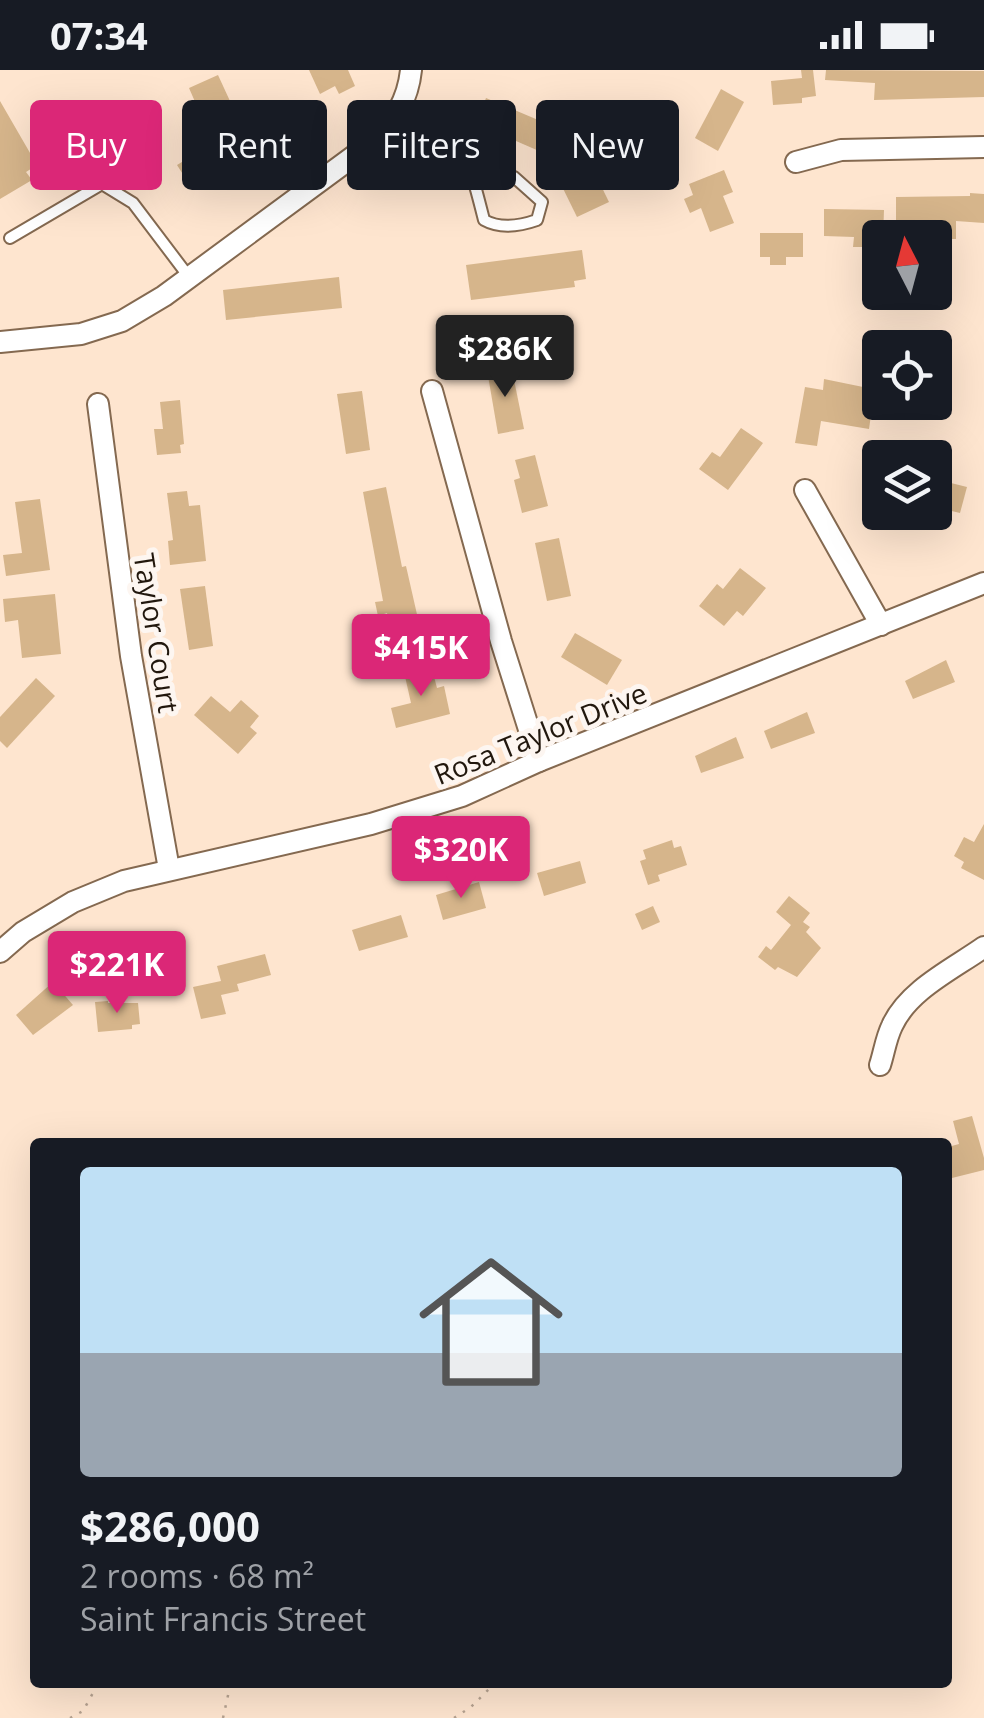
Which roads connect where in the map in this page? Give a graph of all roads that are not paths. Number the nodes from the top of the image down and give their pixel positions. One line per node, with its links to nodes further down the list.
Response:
1 (411, 70): 2 (street)
2 (402, 100)
3 (984, 147): 6 (street)
4 (468, 159): 4 (lane)
5 (347, 161): 10 (street)
6 (796, 162)
7 (92, 190): 9 (lane)
8 (112, 190): 10 (lane)
9 (10, 238)
10 (189, 278): 11 (street)
11 (0, 342)
12 (432, 392): 17 (street)
13 (98, 404): 18 (street, Taylor Court)
14 (805, 490): 16 (street)
15 (982, 589): 16 (street, Rosa Taylor Drive)
16 (881, 625): 17 (street, Rosa Taylor Drive)
17 (539, 761): 18 (street, Rosa Taylor Drive)
18 (169, 869): 20 (street, Rosa Taylor Drive)
19 (984, 947): 21 (street)
20 (0, 952)
21 (880, 1065)

